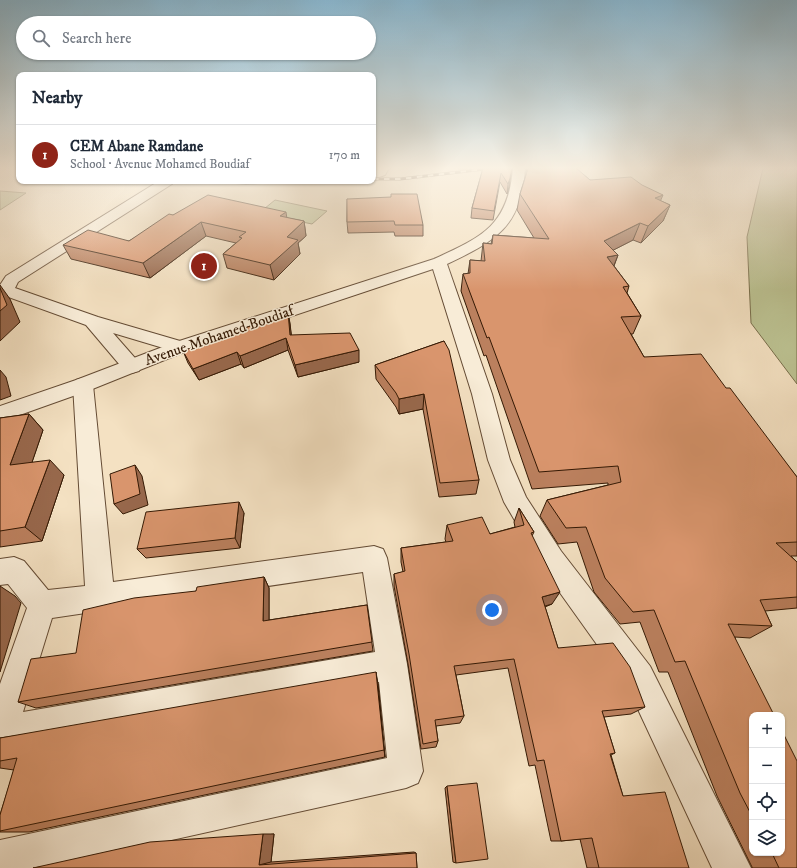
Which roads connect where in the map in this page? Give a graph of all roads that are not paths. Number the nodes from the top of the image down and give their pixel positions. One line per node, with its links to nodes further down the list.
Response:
1 (124, 209): 4 (street)
2 (511, 209): 3 (street, Avenue Mohamed Boudiaf)
3 (439, 262): 5 (street, Avenue Mohamed Boudiaf); 15 (street)
4 (92, 321): 5 (street); 6 (street)
5 (180, 347): 6 (street, Avenue Mohamed Boudiaf)
6 (132, 366): 7 (street, Avenue Mohamed Boudiaf)
7 (83, 385): 8 (street, Avenue Mohamed Boudiaf); 10 (street)
8 (0, 414)
9 (0, 572): 11 (street)
10 (100, 598): 11 (street); 12 (street)
11 (42, 605): 13 (street)
12 (392, 664): 13 (street); 14 (street)
13 (0, 732)
14 (0, 859)
15 (732, 868)

